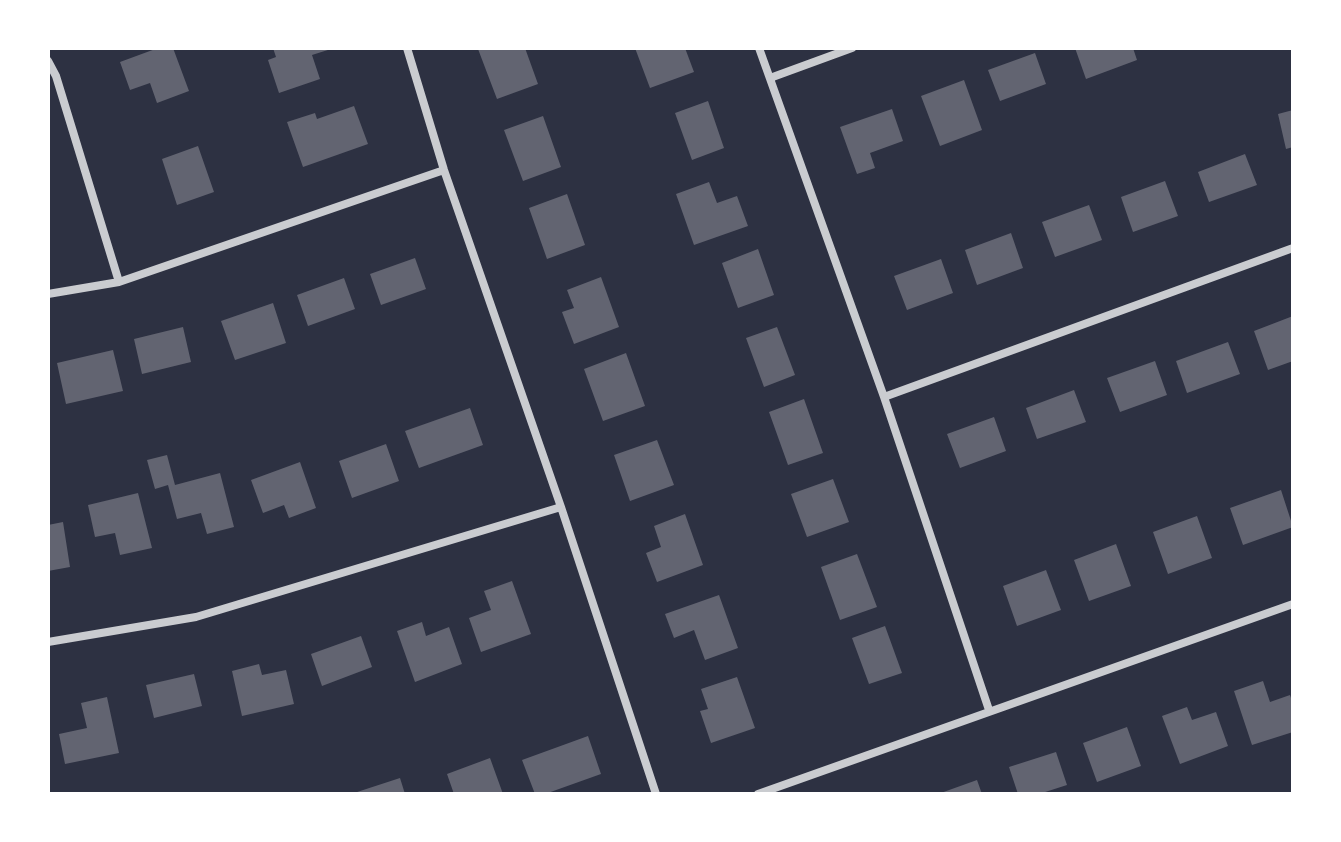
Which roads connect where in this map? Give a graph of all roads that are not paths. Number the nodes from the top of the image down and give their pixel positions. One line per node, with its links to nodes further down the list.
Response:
1 (407, 48): 6 (street)
2 (759, 48): 5 (street)
3 (852, 48): 5 (street)
4 (48, 61): 8 (street)
5 (770, 78): 10 (street)
6 (444, 170): 8 (street); 11 (street)
7 (1293, 248): 10 (street)
8 (119, 282): 9 (street)
9 (48, 294)
10 (884, 397): 14 (street)
11 (561, 507): 13 (street); 15 (street)
12 (1293, 604): 14 (street)
13 (48, 642)
14 (989, 710): 16 (street)
15 (656, 794)
16 (758, 794)

